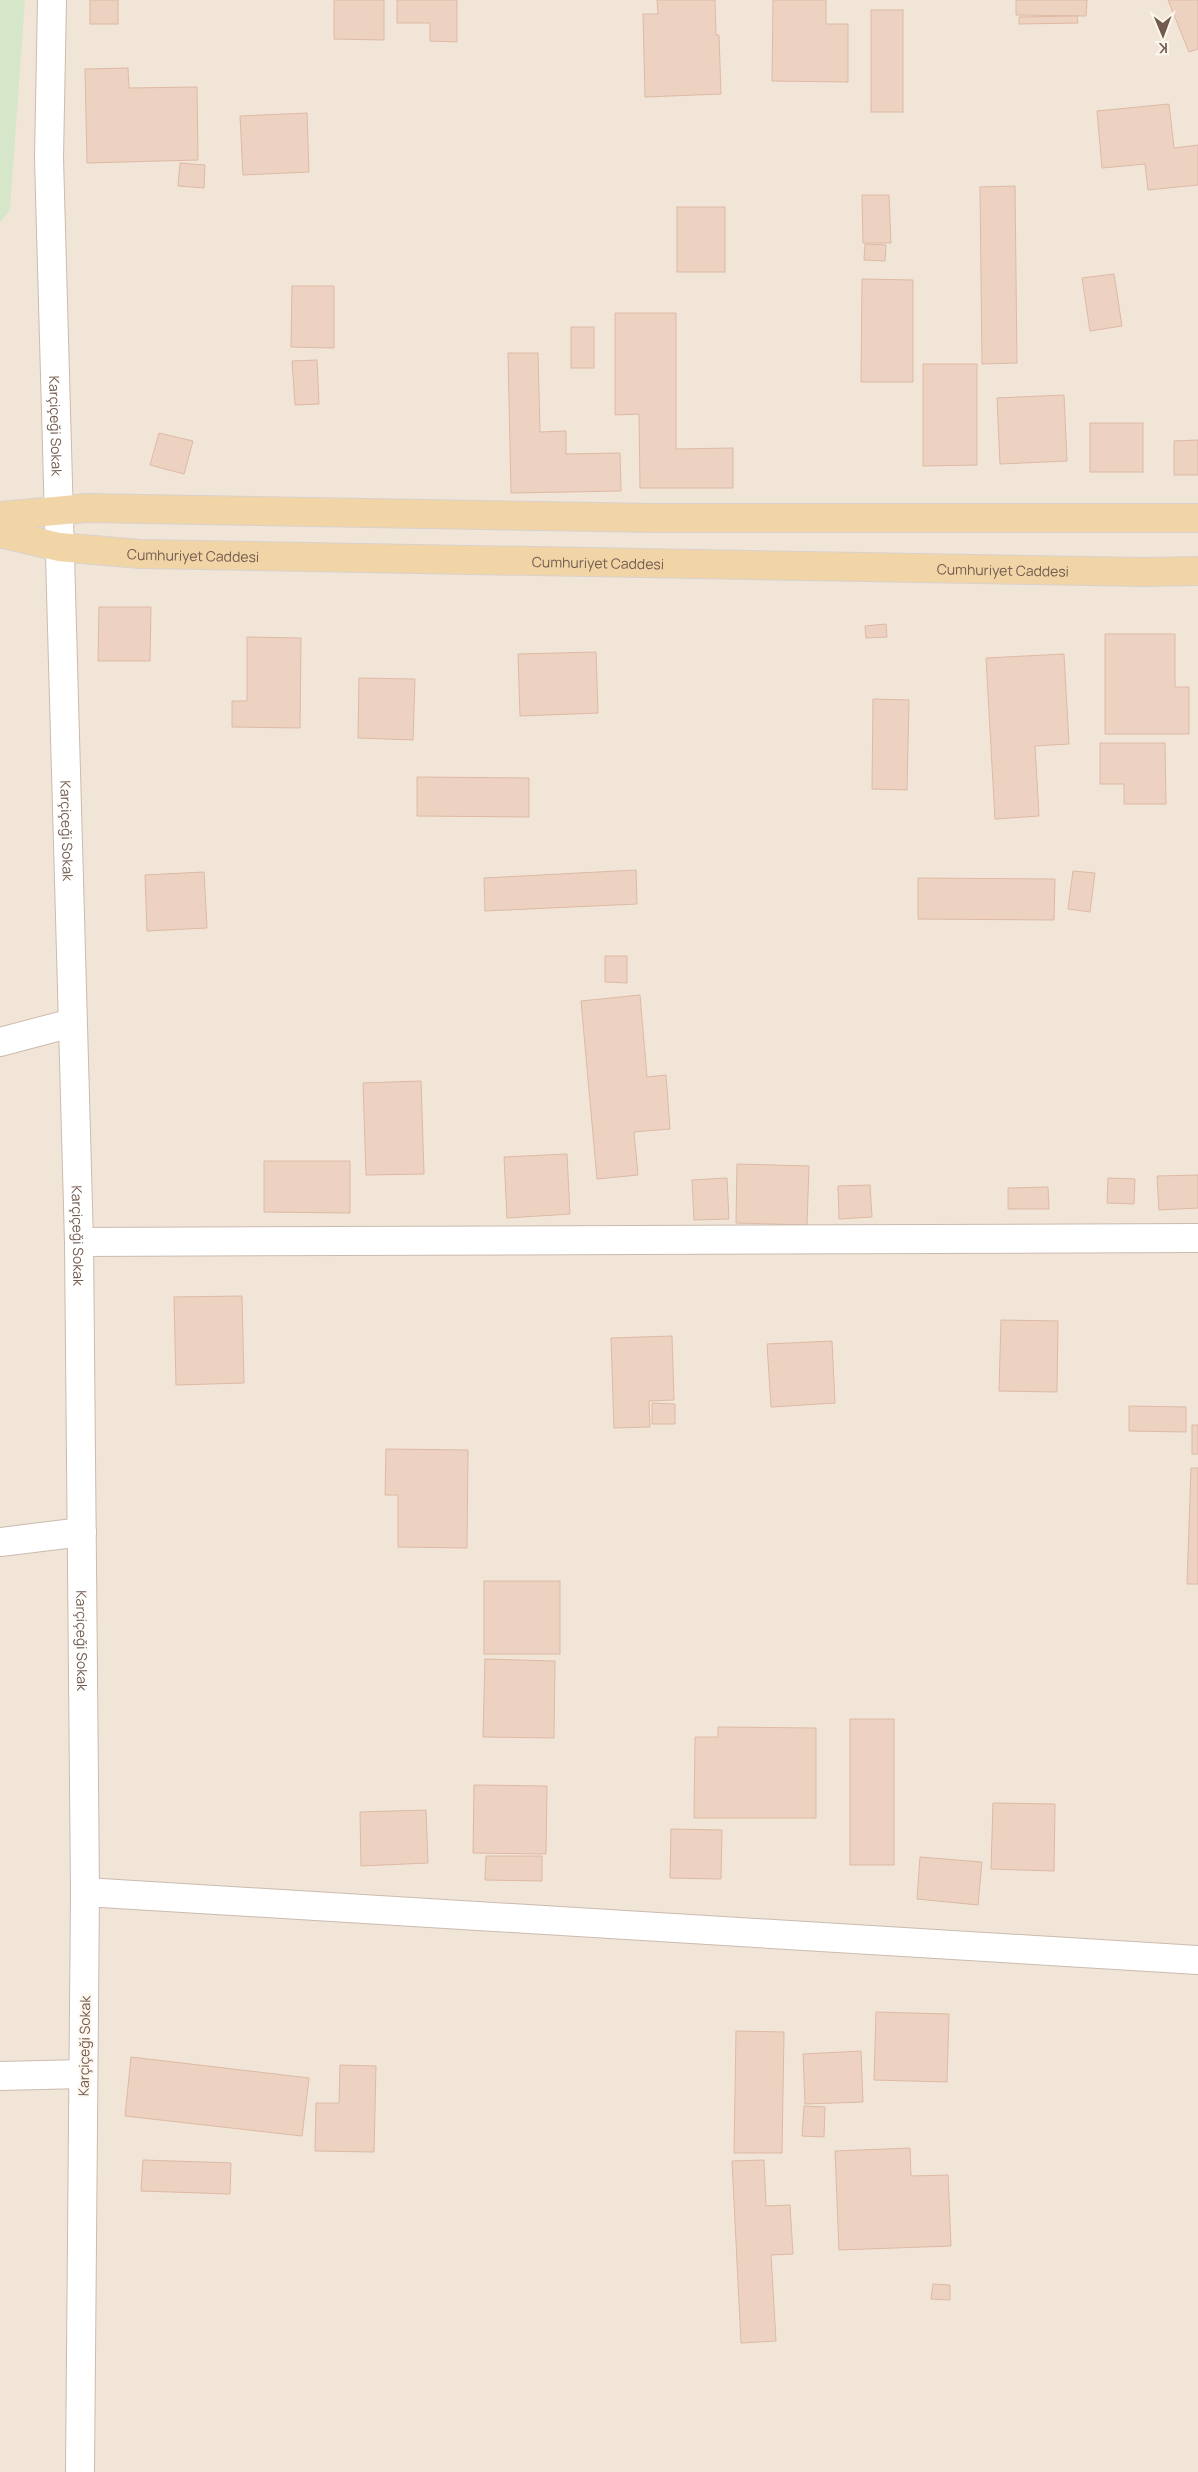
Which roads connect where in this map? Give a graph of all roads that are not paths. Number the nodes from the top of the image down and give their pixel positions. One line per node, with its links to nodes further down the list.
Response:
1 (52, 0): 2 (street, Karçiçeği Sokak)
2 (58, 510): 3 (main road); 4 (main road); 6 (street, Karçiçeği Sokak)
3 (0, 516)
4 (1198, 518)
5 (0, 533): 6 (main road, Cumhuriyet Caddesi)
6 (59, 547): 7 (main road, Cumhuriyet Caddesi); 8 (street, Karçiçeği Sokak)
7 (1198, 571)
8 (72, 1023): 9 (street); 11 (street, Karçiçeği Sokak)
9 (0, 1042)
10 (1198, 1238): 11 (street)
11 (80, 1242): 12 (street, Karçiçeği Sokak)
12 (82, 1532): 13 (street); 14 (street, Karçiçeği Sokak)
13 (0, 1542)
14 (85, 1892): 15 (street); 16 (street, Karçiçeği Sokak)
15 (1198, 1960)
16 (83, 2074): 17 (street); 18 (street, Karçiçeği Sokak)
17 (0, 2076)
18 (80, 2472)

